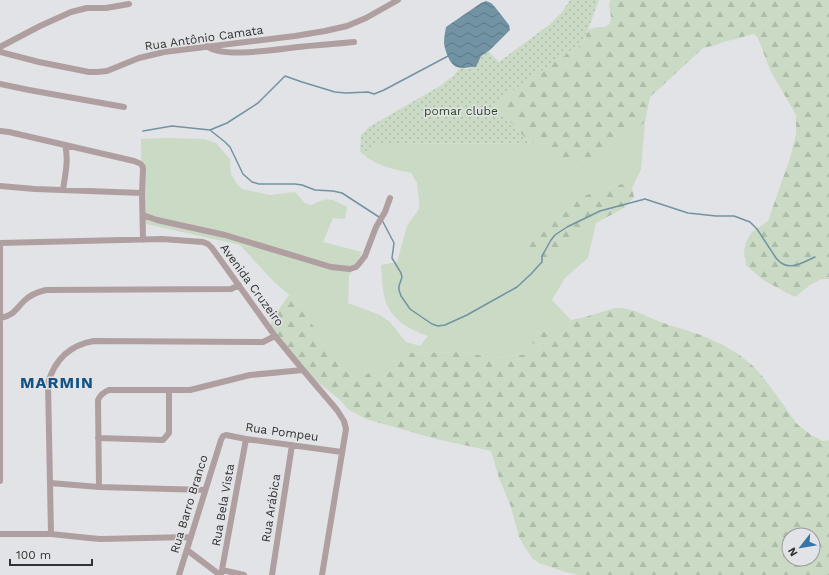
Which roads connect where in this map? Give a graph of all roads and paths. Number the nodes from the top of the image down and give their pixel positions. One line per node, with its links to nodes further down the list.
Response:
1 (398, 0): 4 (street, Rua Antônio Camata)
2 (129, 4): 5 (street)
3 (354, 42): 4 (street)
4 (207, 46): 6 (street, Rua Antônio Camata)
5 (0, 47)
6 (0, 52)
7 (0, 84): 8 (street)
8 (124, 107)
9 (0, 131): 10 (street)
10 (65, 146): 11 (street); 12 (street)
11 (73, 147): 12 (street); 15 (street)
12 (67, 153): 14 (street)
13 (0, 186): 14 (street)
14 (63, 190): 15 (street)
15 (142, 193): 17 (street)
16 (390, 198): 17 (street)
17 (143, 215): 18 (street)
18 (142, 240): 19 (street, Avenida Cruzeiro); 20 (street, Avenida Cruzeiro)
19 (0, 243): 21 (street)
20 (239, 285): 21 (street); 22 (street, Avenida Cruzeiro)
21 (1, 318): 30 (street)
22 (275, 336): 23 (street, Avenida Cruzeiro); 31 (street)
23 (303, 370): 24 (street); 29 (street, Avenida Cruzeiro)
24 (169, 390): 25 (street); 25 (street)
25 (98, 438): 32 (street)
26 (246, 439): 27 (street, Rua Pompeu); 28 (street, Rua Pompeu); 38 (street, Rua Bela Vista)
27 (221, 440): 33 (street, Rua Barro Branco)
28 (292, 445): 29 (street, Rua Pompeu); 41 (street, Rua Arábica)
29 (342, 452): 42 (street)
30 (0, 480)
31 (50, 483): 32 (street); 35 (street)
32 (98, 487): 33 (street)
33 (205, 490): 36 (street, Rua Barro Branco)
34 (0, 534): 35 (street)
35 (51, 534): 36 (street)
36 (191, 537): 37 (street, Rua Barro Branco)
37 (187, 550): 38 (street); 39 (street, Rua Barro Branco)
38 (221, 573): 40 (street)
39 (179, 575)
40 (244, 575)
41 (272, 575)
42 (322, 575)

